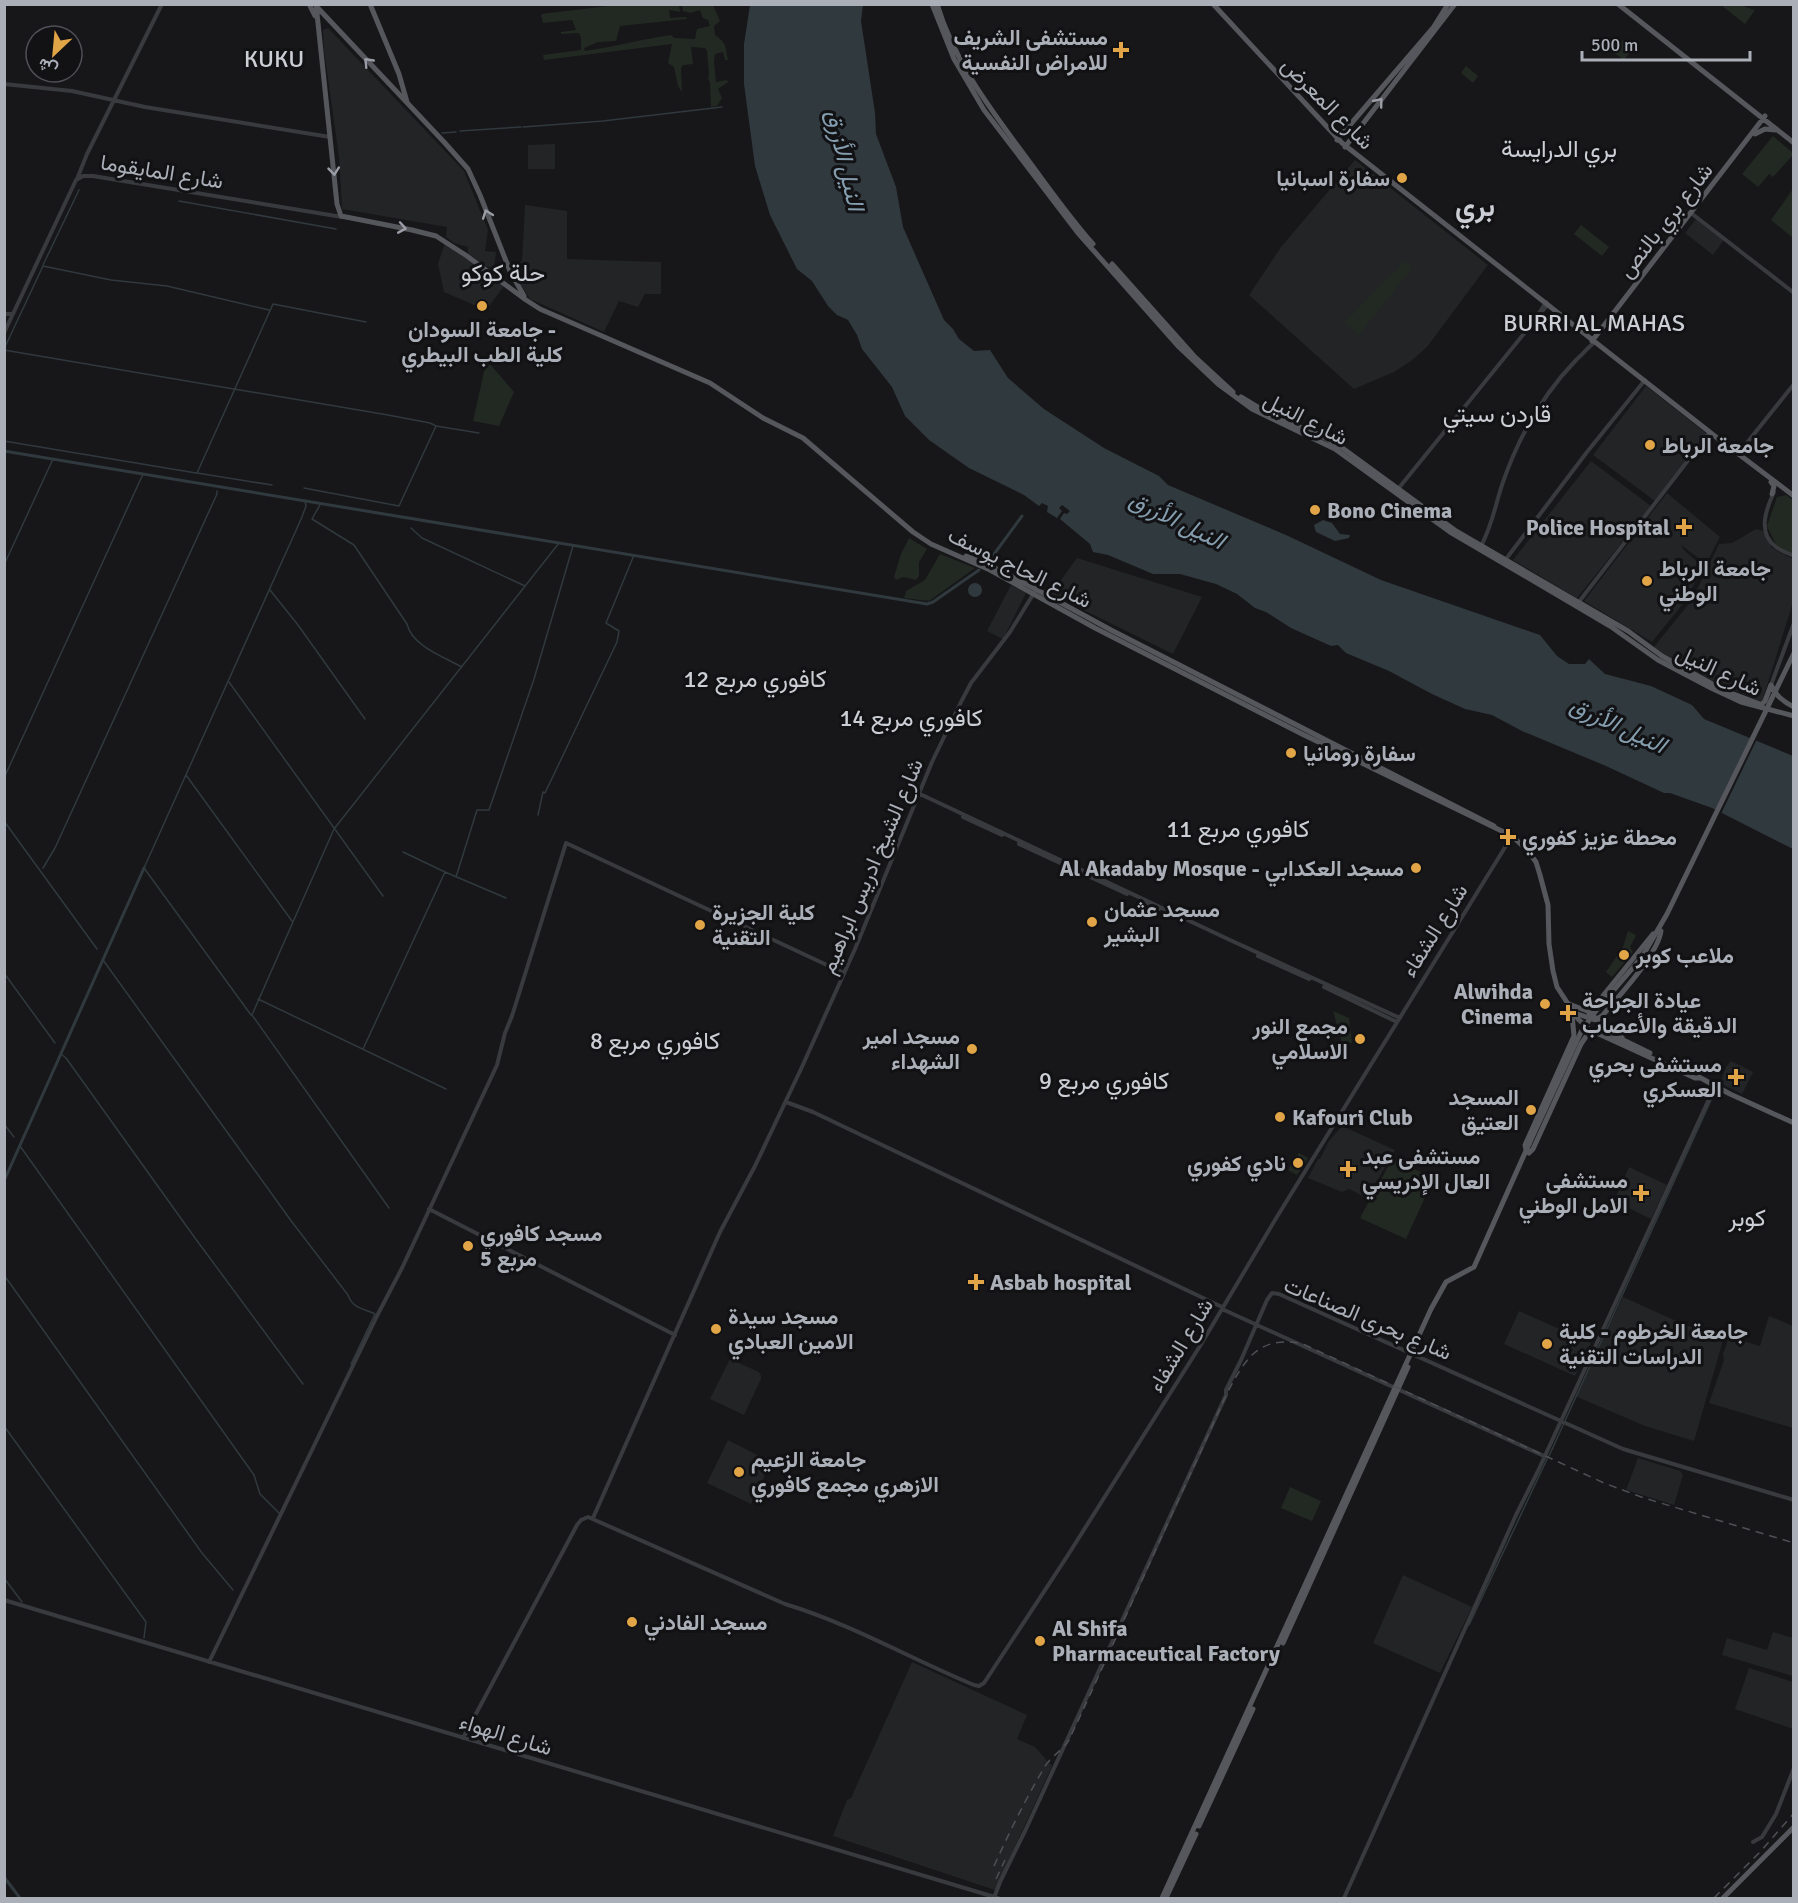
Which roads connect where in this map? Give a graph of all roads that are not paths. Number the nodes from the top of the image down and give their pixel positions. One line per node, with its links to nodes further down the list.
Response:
1 (162, 4): 15 (street)
2 (370, 4): 16 (main road)
3 (932, 4): 34 (main road, شارع النيل)
4 (937, 4): 34 (main road, شارع النيل)
5 (1211, 4): 24 (main road, شارع المعرض)
6 (1448, 4): 13 (main road)
7 (1455, 4): 13 (main road)
8 (1618, 4): 17 (main road)
9 (1623, 4): 17 (main road)
10 (313, 5): 11 (main road); 12 (main road)
11 (338, 31): 12 (main road); 16 (main road, one-way to 11)
12 (319, 41): 22 (main road)
13 (1391, 79): 18 (main road); 20 (main road, one-way to 13)
14 (4, 84): 15 (street)
15 (114, 101): 22 (street); 27 (street)
16 (408, 104): 35 (main road, one-way to 16)
17 (1765, 118): 19 (main road); 21 (main road, شارع بري بالنص); 23 (main road); 31 (main road, شارع بري بالنص)
18 (1348, 127): 20 (main road); 24 (main road)
19 (1777, 130): 21 (main road); 25 (main road)
20 (1355, 133): 26 (main road)
21 (1755, 134): 31 (main road, شارع بري بالنص)
22 (330, 137): 30 (main road, one-way to 30)
23 (1794, 139)
24 (1337, 140): 26 (main road, شارع المعرض)
25 (1794, 143)
26 (1345, 147): 38 (main road, شارع المعرض)
27 (82, 166): 28 (street); 29 (street)
28 (89, 175): 29 (street, شارع المايقوما); 32 (street, شارع المايقوما)
29 (76, 180): 41 (street, شارع المايقوما)
30 (337, 204): 32 (street); 33 (main road)
31 (1692, 214): 37 (street); 43 (main road, شارع بري بالنص)
32 (329, 215): 33 (street, شارع المايقوما)
33 (345, 218): 36 (main road, one-way to 36)
34 (1079, 231): 50 (main road, شارع النيل)
35 (507, 266): 36 (main road); 39 (main road)
36 (500, 280): 39 (main road)
37 (1794, 293)
38 (1546, 304): 43 (main road, شارع المعرض); 50 (street)
39 (549, 312): 57 (main road, شارع الحاج يوسف)
40 (4, 314): 41 (street)
41 (14, 314): 42 (street, شارع المايقوما)
42 (4, 333)
43 (1593, 342): 44 (main road, شارع المعرض); 54 (street, شارع بري بالنص)
44 (1644, 381): 46 (main road, شارع المعرض); 56 (street)
45 (1794, 384): 47 (street)
46 (1709, 433): 47 (main road, شارع المعرض); 58 (street)
47 (1740, 456): 48 (main road, شارع المعرض)
48 (1766, 476): 49 (main road, شارع المعرض); 52 (main road)
49 (1778, 484): 51 (main road, شارع المعرض); 52 (street)
50 (1398, 491): 54 (main road, شارع النيل); 58 (main road, شارع النيل)
51 (1788, 492): 52 (main road); 53 (main road, شارع المعرض)
52 (1772, 494): 55 (street)
53 (1794, 496)
54 (1481, 546): 56 (main road, شارع النيل)
55 (1794, 556)
56 (1506, 559): 58 (main road, شارع النيل)
57 (1035, 592): 67 (street, شارع الشيخ ادريس ابراهيم); 68 (main road, شارع الحاج يوسف)
58 (1577, 604): 64 (main road, شارع النيل); 66 (main road, شارع النيل)
59 (1794, 623): 61 (street)
60 (1794, 653): 61 (street); 69 (main road, bridge)
61 (1782, 657): 63 (street)
62 (1794, 659): 69 (main road, bridge)
63 (1771, 685): 64 (main road); 65 (main road)
64 (1762, 704): 66 (main road, شارع النيل)
65 (1794, 707)
66 (1794, 715)
67 (919, 795): 70 (street, شارع الشيخ ادريس ابراهيم); 76 (street)
68 (1512, 836): 73 (main road, شارع الحاج يوسف); 76 (street, شارع الشفاء)
69 (1660, 931): 71 (main road); 75 (main road); 85 (main road, bridge)
70 (844, 973): 83 (street, شارع الشيخ ادريس ابراهيم); 86 (street)
71 (1600, 999): 72 (main road); 74 (main road)
72 (1581, 1008): 73 (main road, شارع الحاج يوسف); 74 (main road, شارع الحاج يوسف)
73 (1572, 1009): 74 (main road); 78 (main road, شارع الحاج يوسف); 85 (main road)
74 (1588, 1015): 77 (main road, شارع الحاج يوسف); 78 (main road)
75 (1603, 1015): 77 (main road); 80 (main road)
76 (1398, 1020): 87 (street, شارع الشفاء)
77 (1597, 1020): 80 (main road, شارع الحاج يوسف)
78 (1581, 1024): 79 (main road, شارع الحاج يوسف)
79 (1596, 1033): 81 (main road, شارع الحاج يوسف); 85 (main road)
80 (1632, 1044): 81 (main road, شارع الحاج يوسف)
81 (1701, 1078): 82 (main road, شارع الحاج يوسف)
82 (1715, 1086): 84 (main road, شارع الحاج يوسف); 92 (street)
83 (786, 1101): 87 (street); 89 (street, شارع الشيخ ادريس ابراهيم)
84 (1794, 1123)
85 (1527, 1153): 90 (main road)
86 (429, 1209): 89 (street); 97 (street)
87 (1222, 1308): 88 (street); 95 (street, شارع الشفاء)
88 (1257, 1325): 90 (street, شارع بحرى الصناعات); 91 (street); 102 (street, شارع بحرى الصناعات)
89 (675, 1335): 95 (street, شارع الشيخ ادريس ابراهيم)
90 (1412, 1354): 91 (main road); 92 (street, شارع بحرى الصناعات)
91 (1396, 1389): 93 (street); 103 (main road)
92 (1563, 1422): 93 (street); 94 (street, شارع بحرى الصناعات)
93 (1544, 1456): 104 (street)
94 (1794, 1500)
95 (593, 1518): 98 (street)
96 (4, 1600): 97 (street, شارع الهواء)
97 (209, 1662): 98 (street, شارع الهواء)
98 (463, 1738): 102 (street, شارع الهواء)
99 (1794, 1768): 101 (street)
100 (1794, 1829): 105 (main road); 106 (main road)
101 (1753, 1842)
102 (996, 1898)
103 (1164, 1899)
104 (1344, 1899)
105 (1724, 1899)
106 (1728, 1899)

